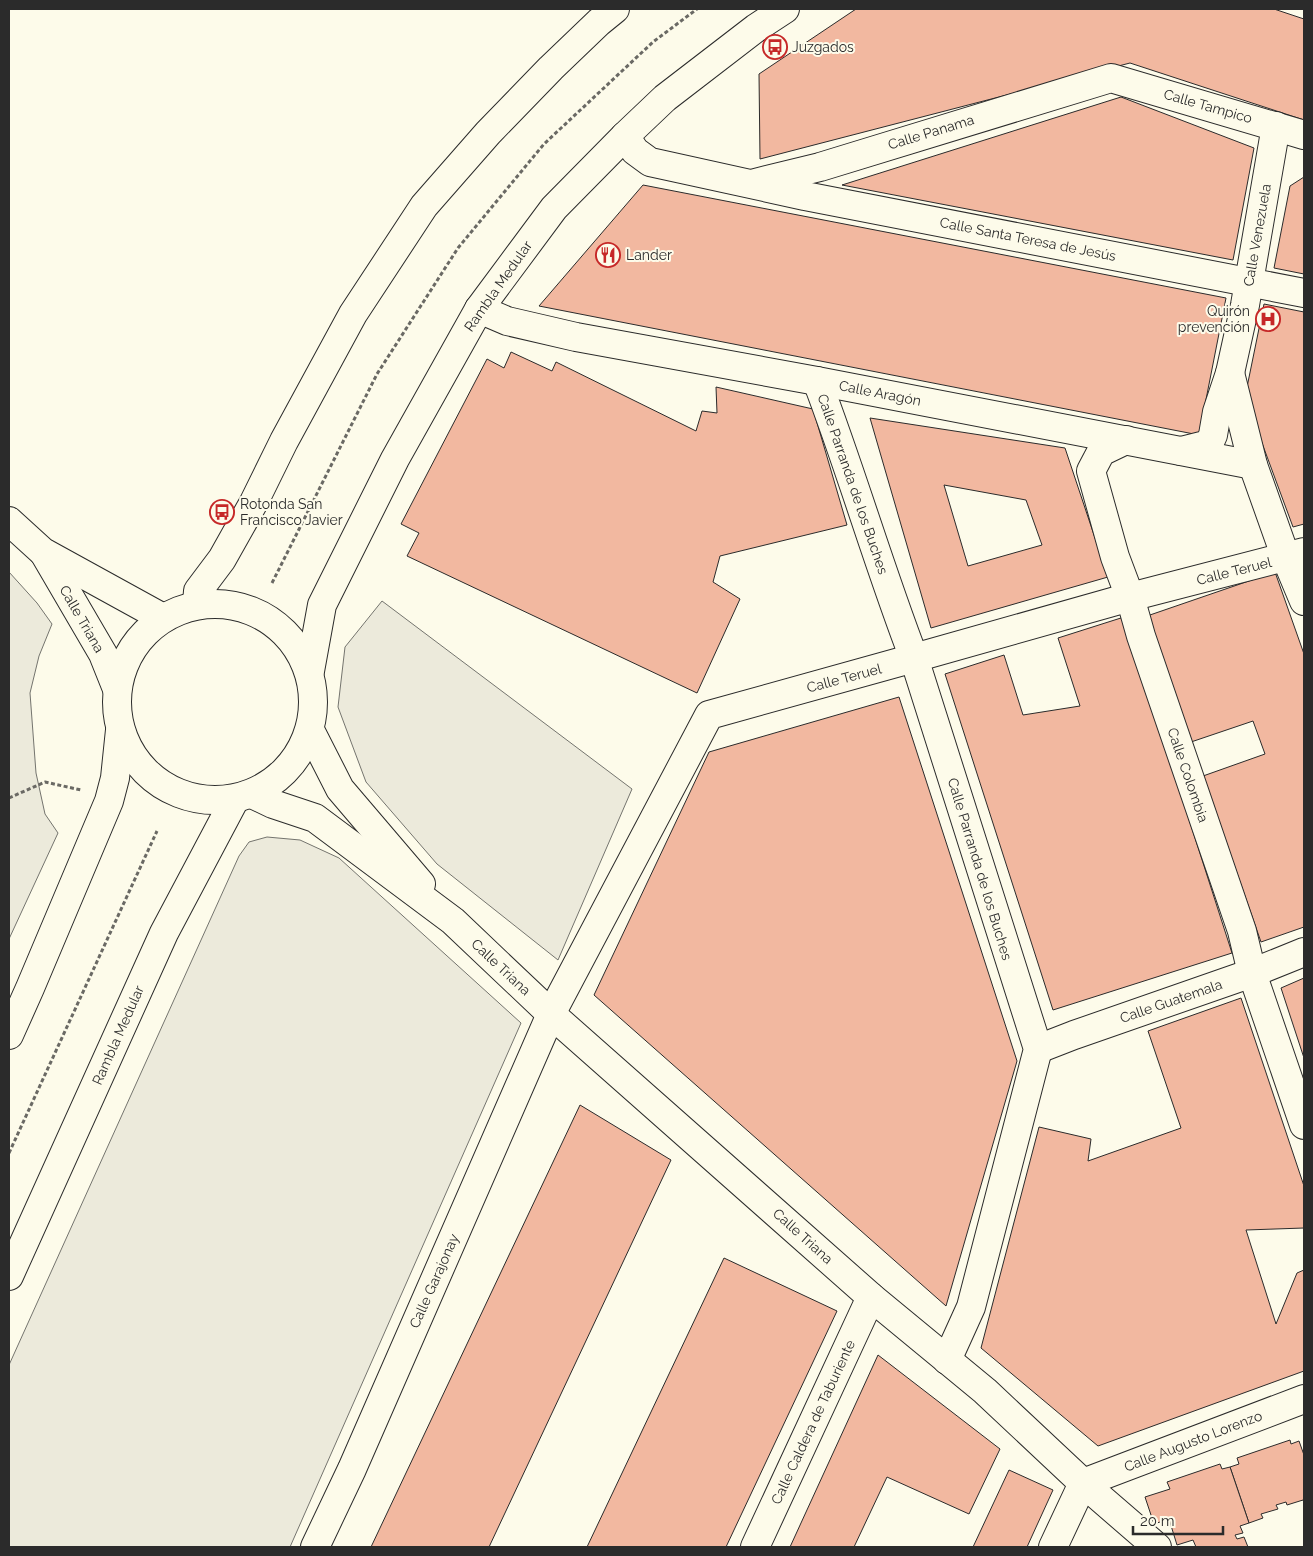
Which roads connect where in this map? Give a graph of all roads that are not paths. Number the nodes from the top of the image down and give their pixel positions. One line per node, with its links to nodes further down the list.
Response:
1 (615, 9): 21 (street)
2 (785, 9): 6 (street, Rambla Medular)
3 (1110, 78): 4 (street, Calle Tampico); 7 (street, Calle Panama)
4 (1276, 126): 5 (street, Calle Tampico); 8 (street, Calle Venezuela)
5 (1304, 135)
6 (625, 136): 7 (street, Calle Santa Teresa de Jesús); 10 (street, Rambla Medular)
7 (751, 184): 8 (street, Calle Santa Teresa de Jesús)
8 (1248, 282): 9 (street, Calle Santa Teresa de Jesús); 11 (street, Calle Venezuela)
9 (1304, 293)
10 (479, 309): 12 (street, Calle Aragón); 24 (street, Rambla Medular)
11 (1230, 373): 14 (street, Calle Venezuela); 15 (street, Calle Venezuela)
12 (817, 381): 13 (street, Calle Aragón); 23 (street, Calle Parranda de los Buches)
13 (1126, 440): 14 (street, Calle Aragón); 19 (street, Calle Colombia)
14 (1181, 451): 15 (street, Calle Aragón)
15 (1253, 465): 18 (street, Calle Venezuela)
16 (9, 521): 17 (street, Calle Triana)
17 (43, 552): 22 (street, Calle Triana); 25 (street, Calle Triana)
18 (1295, 555): 19 (street, Calle Teruel); 20 (street, Calle Venezuela)
19 (1130, 597): 23 (street, Calle Teruel); 31 (street, Calle Colombia)
20 (1304, 601)
21 (197, 604): 22 (street); 24 (street)
22 (163, 618): 25 (street)
23 (914, 658): 32 (street, Calle Teruel); 34 (street, Calle Parranda de los Buches)
24 (310, 671): 27 (street)
25 (117, 689): 26 (street)
26 (120, 730): 28 (street); 33 (street)
27 (310, 730): 28 (street); 29 (street, Calle Triana)
28 (244, 796): 29 (street, Calle Triana); 36 (street, Rambla Medular)
29 (453, 921): 32 (street, Calle Triana)
30 (1304, 952): 31 (street, Calle Guatemala)
31 (1252, 973): 34 (street, Calle Guatemala); 35 (street, Calle Colombia)
32 (551, 1014): 37 (street, Calle Triana); 41 (street, Calle Garajonay)
33 (9, 1035)
34 (1038, 1049): 38 (street)
35 (1304, 1125)
36 (9, 1276)
37 (871, 1297): 38 (street, Calle Triana); 42 (street, Calle Caldera de Taburiente)
38 (946, 1360): 40 (street, Calle Triana)
39 (1304, 1399): 40 (street, Calle Augusto Lorenzo)
40 (1083, 1483): 43 (street); 44 (street, Calle Triana)
41 (315, 1547)
42 (756, 1547)
43 (1052, 1547)
44 (1157, 1547)

